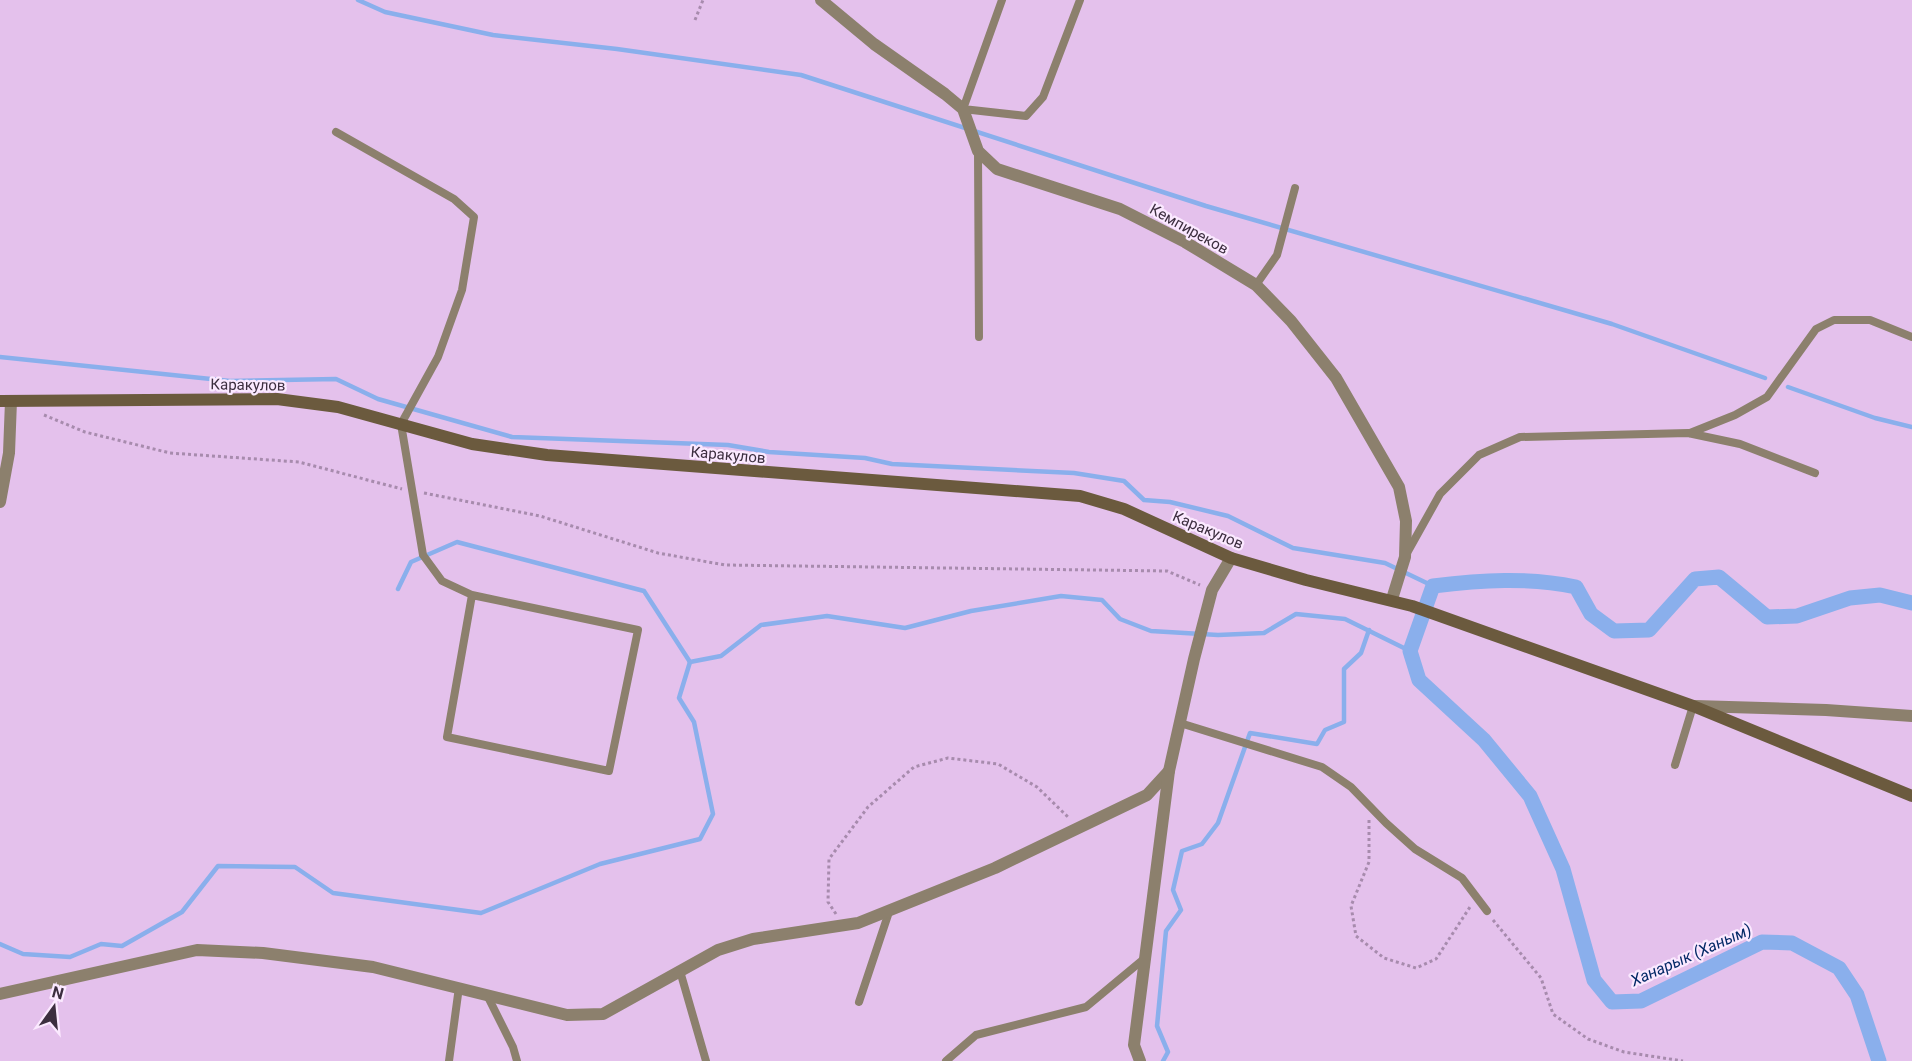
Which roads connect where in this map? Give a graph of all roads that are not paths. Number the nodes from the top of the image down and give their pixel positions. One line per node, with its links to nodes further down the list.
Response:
1 (821, 0): 4 (street)
2 (1002, 0): 4 (lane)
3 (1080, 0): 4 (lane)
4 (964, 113): 6 (street, Кемпиреков)
5 (336, 132): 12 (lane)
6 (977, 146): 8 (street, Кемпиреков); 9 (lane)
7 (1295, 188): 8 (lane)
8 (1256, 285): 16 (street, Кемпиреков)
9 (979, 337)
10 (1912, 338): 13 (lane)
11 (6, 401): 12 (main road, Каракулов); 15 (street)
12 (401, 424): 17 (main road, Каракулов); 18 (lane)
13 (1688, 433): 14 (lane); 16 (lane)
14 (1815, 473)
15 (0, 502)
16 (1405, 557): 19 (street, Кемпиреков)
17 (1231, 558): 19 (main road, Каракулов); 22 (street)
18 (472, 595): 18 (lane)
19 (1392, 599): 20 (main road, Каракулов)
20 (1694, 706): 21 (street); 23 (lane); 25 (main road, Каракулов)
21 (1912, 716)
22 (1180, 723): 24 (street); 27 (lane)
23 (1674, 765)
24 (1169, 771): 26 (street); 28 (street)
25 (1912, 796)
26 (890, 909): 29 (street); 33 (lane)
27 (1487, 911)
28 (1145, 958): 37 (lane); 38 (street)
29 (680, 971): 31 (street); 36 (lane)
30 (459, 987): 31 (street); 32 (street); 34 (lane)
31 (486, 993): 35 (lane)
32 (0, 994)
33 (859, 1002)
34 (449, 1061)
35 (517, 1061)
36 (706, 1061)
37 (946, 1061)
38 (1140, 1061)

